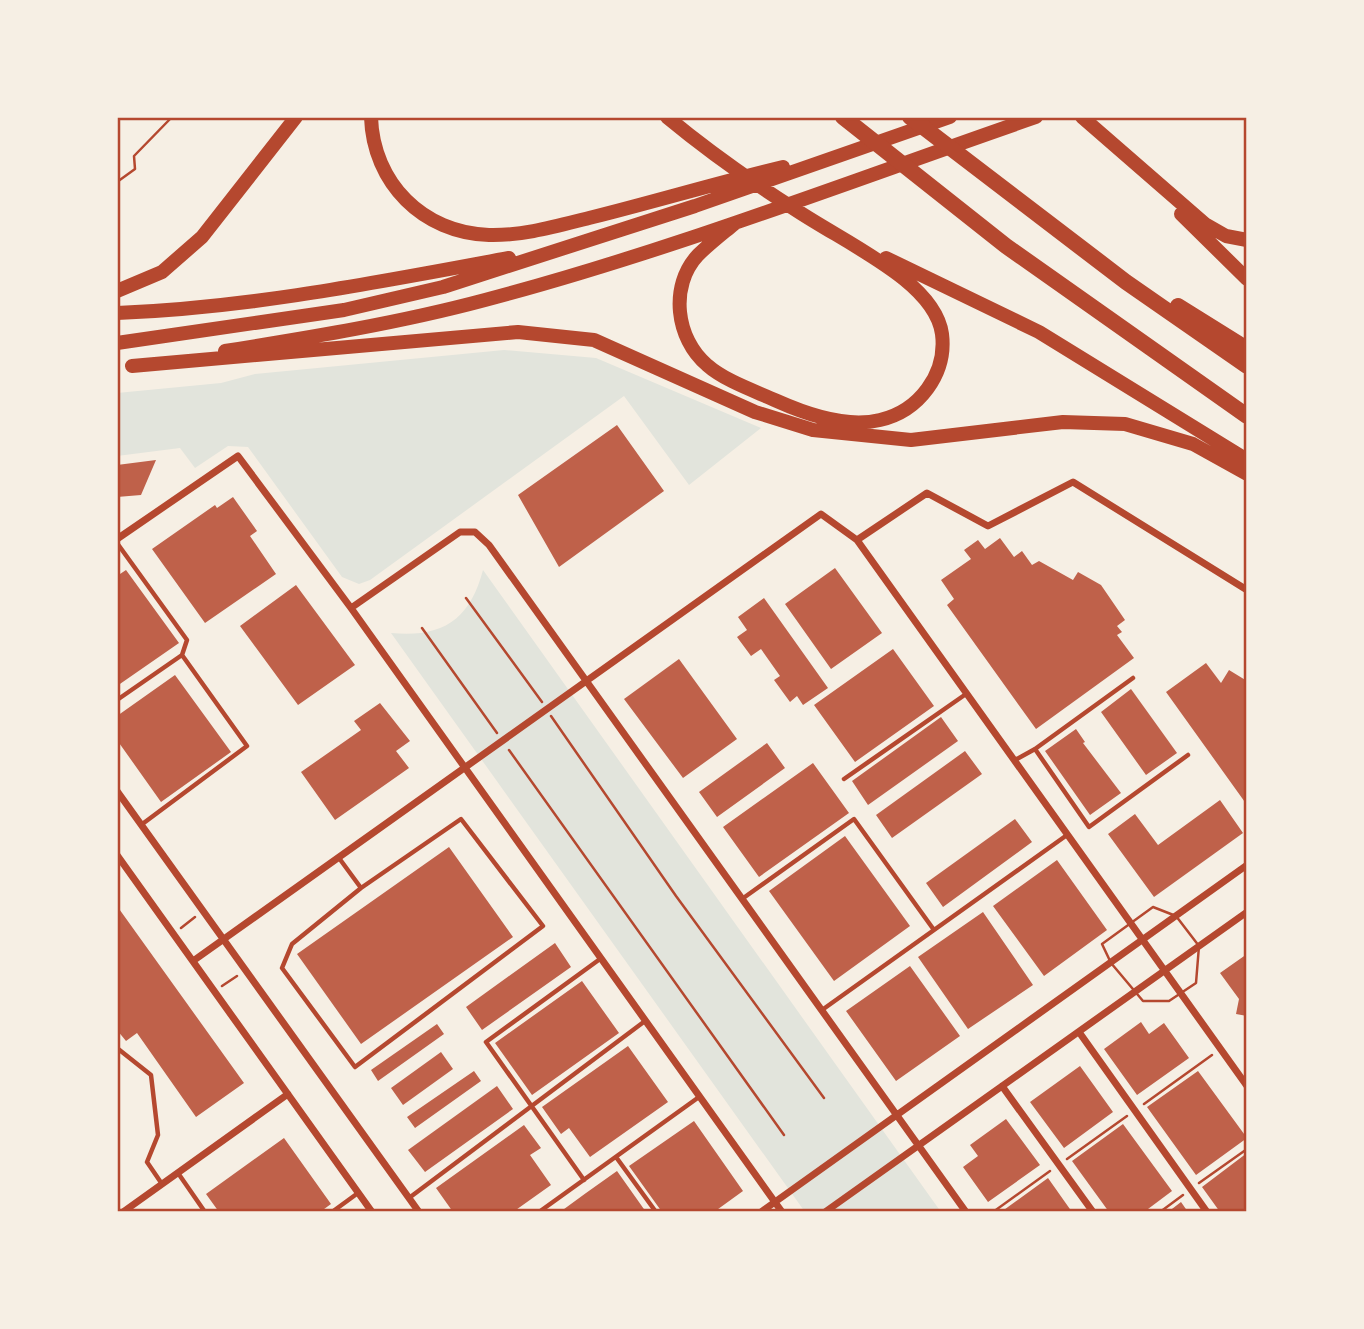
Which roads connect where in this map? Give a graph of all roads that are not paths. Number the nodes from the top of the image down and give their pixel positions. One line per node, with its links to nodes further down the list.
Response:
1 (296, 117): 17 (highway)
2 (370, 117): 10 (highway)
3 (667, 117): 12 (highway)
4 (842, 117): 23 (highway)
5 (910, 117): 15 (highway)
6 (950, 117): 10 (highway)
7 (1036, 117): 11 (highway)
8 (1082, 117): 9 (highway)
9 (1161, 188): 13 (highway); 16 (highway)
10 (692, 199): 14 (highway)
11 (741, 219): 12 (highway); 22 (highway)
12 (835, 233): 24 (highway)
13 (1247, 240)
14 (569, 247): 18 (highway); 19 (highway)
15 (1084, 247): 20 (highway); 21 (highway)
16 (1247, 279)
17 (117, 291)
18 (117, 313)
19 (117, 343)
20 (1247, 349)
21 (1247, 366)
22 (125, 367): 25 (highway)
23 (1247, 416)
24 (1247, 460)
25 (1247, 474)
26 (858, 540): 28 (street); 32 (street); 33 (street)
27 (117, 541): 29 (street); 30 (lane)
28 (1247, 590)
29 (351, 608): 32 (street); 38 (street)
30 (182, 655): 34 (lane); 41 (lane)
31 (1133, 678): 35 (lane)
32 (587, 684): 38 (street); 47 (street)
33 (966, 693): 37 (street); 39 (lane)
34 (117, 700)
35 (1035, 750): 36 (lane); 37 (lane)
36 (1188, 755)
37 (1014, 760): 42 (street)
38 (465, 769): 44 (street); 52 (street)
39 (844, 779)
40 (117, 791): 41 (street)
41 (141, 825): 50 (street)
42 (1067, 835): 49 (lane); 51 (street)
43 (117, 855): 53 (street)
44 (339, 858): 46 (lane); 50 (street)
45 (1247, 865): 51 (street)
46 (361, 888): 46 (lane)
47 (741, 899): 49 (lane); 55 (street)
48 (1247, 912): 54 (street)
49 (934, 930): 55 (lane)
50 (223, 940): 53 (street); 71 (street)
51 (1143, 940): 54 (street); 64 (street)
52 (602, 958): 56 (street); 63 (lane)
53 (193, 961): 61 (street)
54 (1165, 971): 57 (street); 60 (street)
55 (821, 1010): 64 (street)
56 (646, 1020): 62 (street); 63 (lane)
57 (1079, 1032): 59 (street); 85 (street)
58 (117, 1048): 69 (lane)
59 (1002, 1086): 65 (street); 84 (street)
60 (1247, 1086)
61 (288, 1094): 67 (street); 70 (street)
62 (700, 1097): 66 (lane); 72 (street)
63 (531, 1106): 68 (lane); 71 (lane)
64 (896, 1115): 65 (street); 72 (street)
65 (918, 1146): 82 (street); 83 (street)
66 (616, 1157): 68 (lane); 79 (lane)
67 (178, 1173): 69 (street); 75 (lane)
68 (584, 1180): 73 (lane)
69 (162, 1184): 74 (street)
70 (359, 1193): 76 (lane); 77 (street)
71 (409, 1198): 78 (street)
72 (775, 1202): 80 (street); 81 (street)
73 (542, 1211)
74 (123, 1212)
75 (205, 1212)
76 (332, 1212)
77 (372, 1212)
78 (419, 1212)
79 (656, 1212)
80 (761, 1212)
81 (782, 1212)
82 (825, 1212)
83 (966, 1212)
84 (1093, 1212)
85 (1207, 1212)

